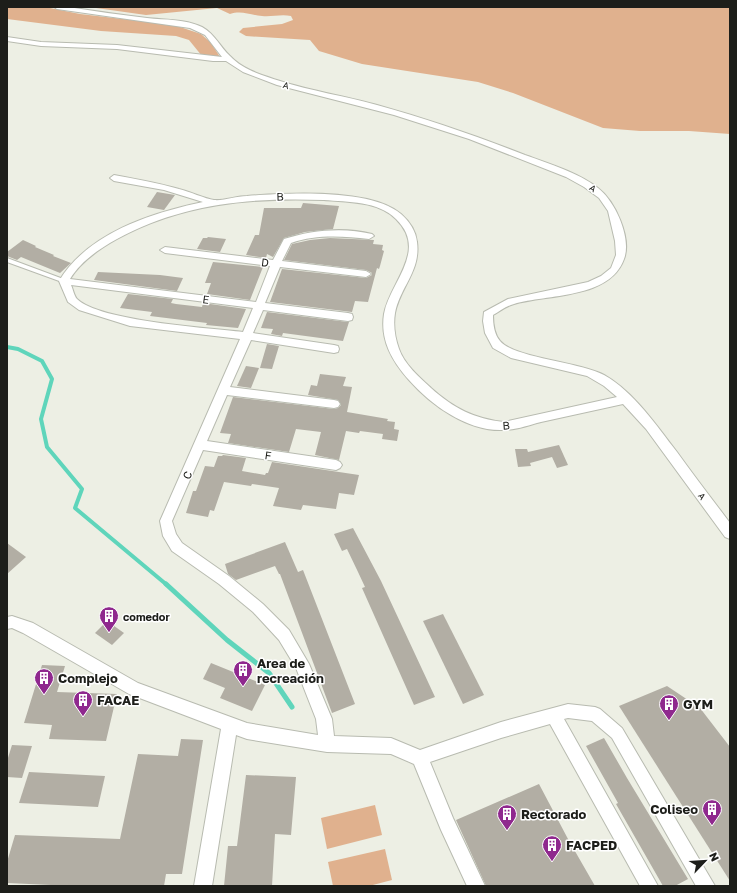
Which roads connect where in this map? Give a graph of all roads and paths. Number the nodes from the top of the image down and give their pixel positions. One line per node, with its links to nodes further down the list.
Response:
1 (57, 7): 3 (street, A)
2 (7, 39): 3 (street)
3 (228, 59): 17 (street, A)
4 (114, 178): 5 (street)
5 (213, 204): 11 (street, B); 17 (street, B)
6 (369, 236): 9 (street, C)
7 (165, 250): 9 (street, D)
8 (7, 260): 11 (lane)
9 (276, 264): 10 (street, D); 12 (street, C)
10 (366, 274)
11 (64, 281): 12 (street, E); 14 (street)
12 (259, 306): 13 (street, E); 14 (street, C)
13 (348, 317)
14 (247, 336): 15 (street); 16 (street, C)
15 (334, 349)
16 (224, 390): 18 (street); 19 (street, C)
17 (625, 399): 21 (street, A)
18 (334, 404)
19 (200, 445): 20 (street, F); 25 (street, C)
20 (336, 465)
21 (730, 533)
22 (7, 623): 24 (street)
23 (554, 716): 26 (street); 29 (street); 30 (street)
24 (230, 724): 25 (street); 27 (street)
25 (327, 744): 26 (street)
26 (420, 758): 28 (street)
27 (203, 886)
28 (476, 886)
29 (649, 886)
30 (706, 886)

